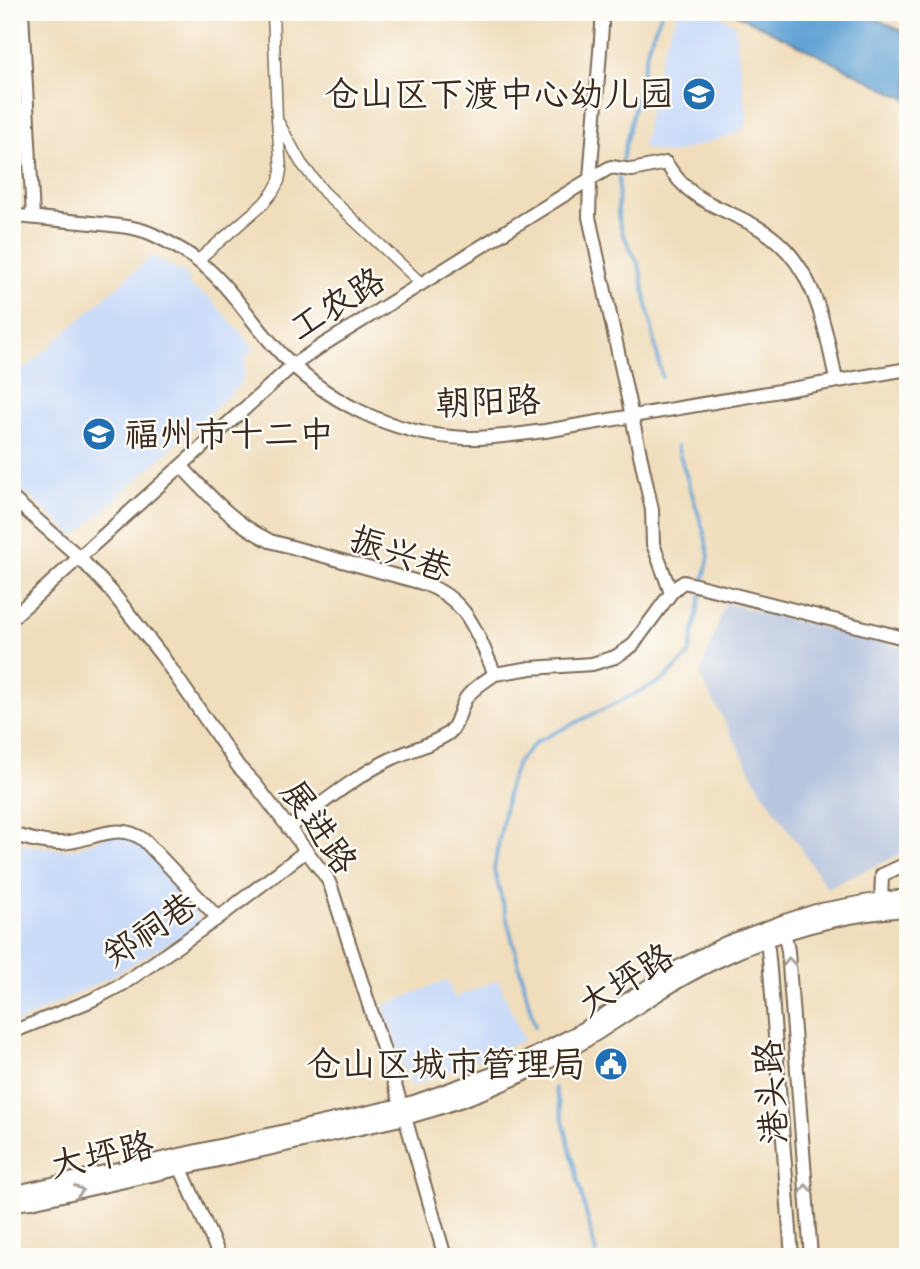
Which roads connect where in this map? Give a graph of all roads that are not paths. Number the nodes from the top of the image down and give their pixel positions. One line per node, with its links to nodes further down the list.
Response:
1 (22, 12): 7 (street)
2 (273, 12): 4 (street)
3 (602, 12): 5 (street)
4 (277, 119): 8 (street); 9 (street)
5 (590, 179): 9 (street, 工农路); 12 (street, 工农路); 13 (street)
6 (12, 215): 7 (street, 朝阳路)
7 (33, 217): 8 (street, 朝阳路)
8 (197, 261): 10 (street, 朝阳路)
9 (422, 284): 10 (street, 工农路)
10 (293, 365): 13 (street, 朝阳路); 14 (street, 工农路)
11 (908, 369): 12 (street, 朝阳路)
12 (836, 380): 13 (street, 朝阳路)
13 (633, 416): 17 (street)
14 (181, 466): 16 (street, 工农路); 20 (street, 振兴巷)
15 (12, 498): 16 (street, 展进路)
16 (79, 557): 18 (street, 工农路); 21 (street, 展进路)
17 (671, 593): 19 (street); 20 (street)
18 (12, 618)
19 (908, 639)
20 (495, 674): 21 (street)
21 (288, 828): 23 (street, 展进路)
22 (12, 834): 28 (street)
23 (306, 851): 28 (street, 郑祠巷); 32 (street, 展进路)
24 (908, 863): 26 (street)
25 (908, 897): 26 (main road)
26 (881, 900): 29 (main road)
27 (908, 909): 29 (main road, 大坪路)
28 (218, 918): 31 (street, 郑祠巷)
29 (783, 928): 30 (main road, 大坪路); 39 (street, 港头路, one-way to 29)
30 (764, 935): 32 (main road, 大坪路); 38 (street, 港头路)
31 (12, 1032)
32 (404, 1112): 33 (main road, 大坪路); 37 (street, 展进路)
33 (178, 1163): 34 (main road); 35 (main road, 大坪路, one-way to 33); 36 (street)
34 (12, 1194)
35 (12, 1203)
36 (220, 1257)
37 (445, 1257)
38 (792, 1257)
39 (811, 1257)

